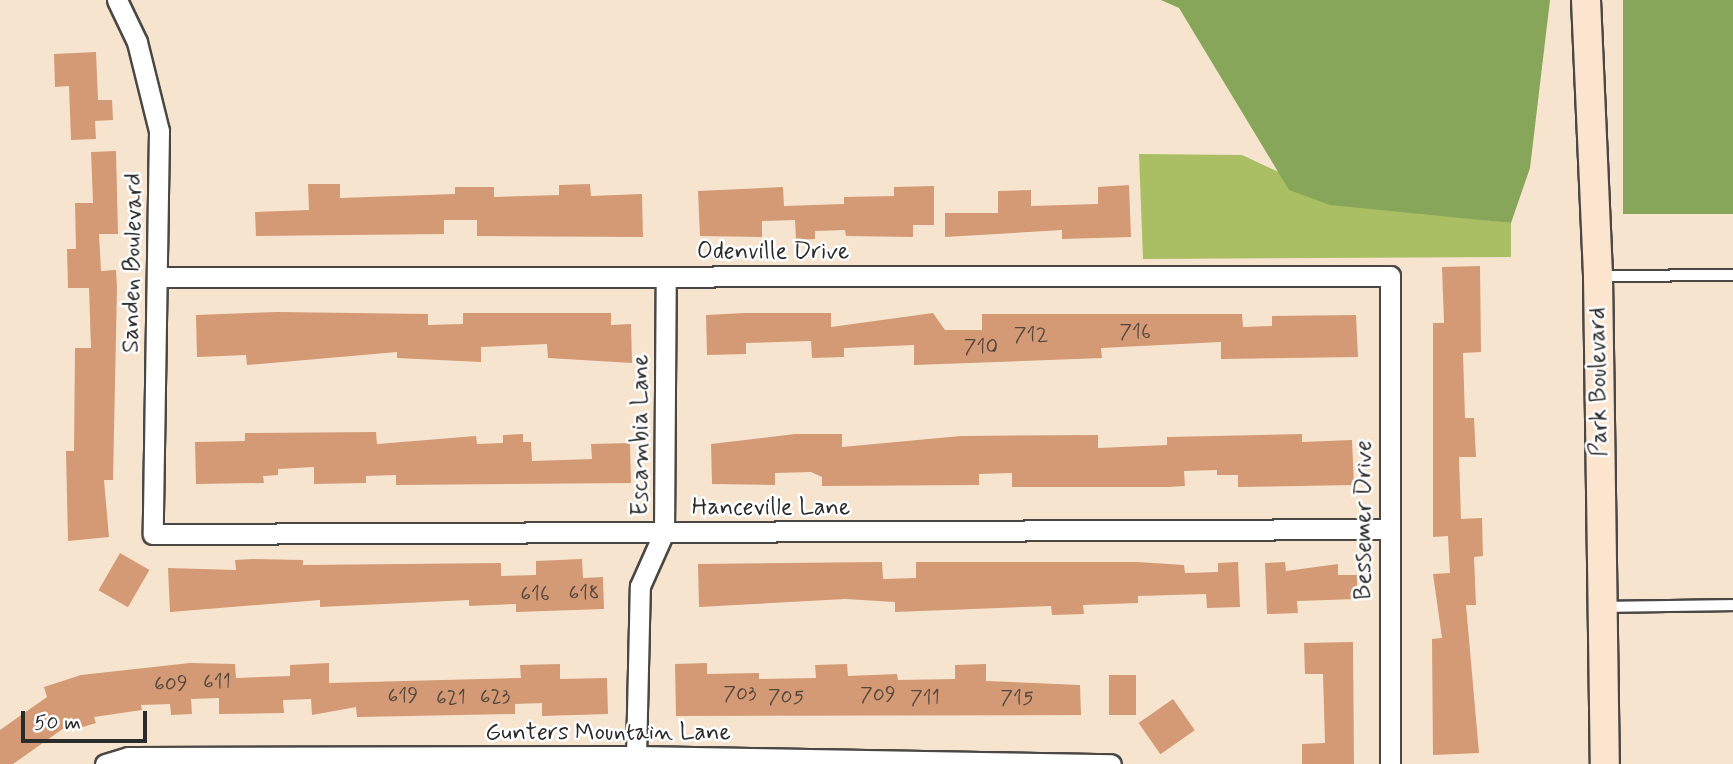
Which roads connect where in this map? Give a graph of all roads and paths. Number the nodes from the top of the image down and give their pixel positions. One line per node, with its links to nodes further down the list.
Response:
1 (117, 0): 6 (street, Sanden Boulevard)
2 (1586, 0): 5 (main road, Park Boulevard)
3 (1390, 275): 7 (street, Odenville Drive); 8 (street, Bessemer Drive)
4 (1733, 275): 5 (lane)
5 (1598, 276): 12 (main road, Park Boulevard)
6 (157, 277): 7 (street, Odenville Drive); 10 (street, Sanden Boulevard)
7 (666, 277): 9 (street, Escambia Lane)
8 (1388, 529): 9 (street, Hanceville Lane); 16 (street, Bessemer Drive)
9 (664, 533): 10 (street, Hanceville Lane); 13 (street, Escambia Lane)
10 (153, 534)
11 (1733, 605): 12 (lane)
12 (1602, 607): 17 (main road, Park Boulevard)
13 (636, 756): 14 (street, Gunters Mountain Lane); 15 (street, Gunters Mountain Lane)
14 (1111, 763)
15 (105, 764)
16 (1390, 764)
17 (1605, 764)

